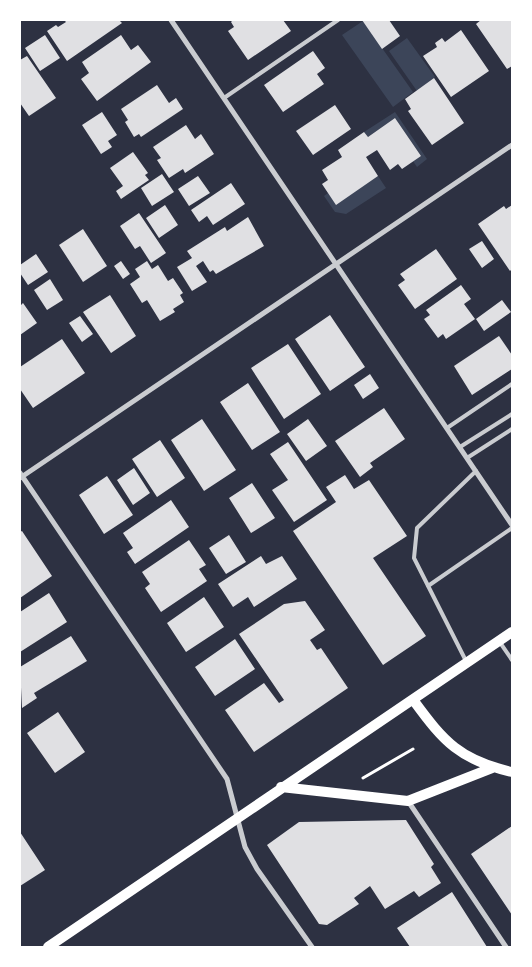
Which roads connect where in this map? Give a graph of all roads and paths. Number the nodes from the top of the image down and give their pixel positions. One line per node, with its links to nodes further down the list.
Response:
1 (171, 20): 3 (street)
2 (338, 20): 3 (lane)
3 (224, 98): 5 (street)
4 (512, 145): 5 (street)
5 (336, 264): 8 (street); 13 (street)
6 (512, 384): 8 (lane)
7 (512, 414): 10 (lane)
8 (447, 428): 10 (street)
9 (512, 429): 11 (lane)
10 (460, 447): 11 (street)
11 (467, 458): 12 (street)
12 (476, 471): 14 (street); 15 (lane)
13 (21, 476): 27 (street)
14 (512, 527): 15 (lane)
15 (428, 586): 19 (lane)
16 (512, 632): 17 (main road)
17 (499, 641): 18 (lane); 19 (main road)
18 (512, 660)
19 (467, 662): 20 (main road)
20 (414, 701): 22 (main road); 25 (main road)
21 (412, 748): 24 (path)
22 (492, 768): 23 (main road); 26 (main road)
23 (512, 772)
24 (363, 778)
25 (281, 787): 26 (main road); 27 (main road)
26 (408, 801): 30 (street)
27 (238, 818): 28 (main road); 29 (street)
28 (48, 947)
29 (312, 947)
30 (506, 947)

